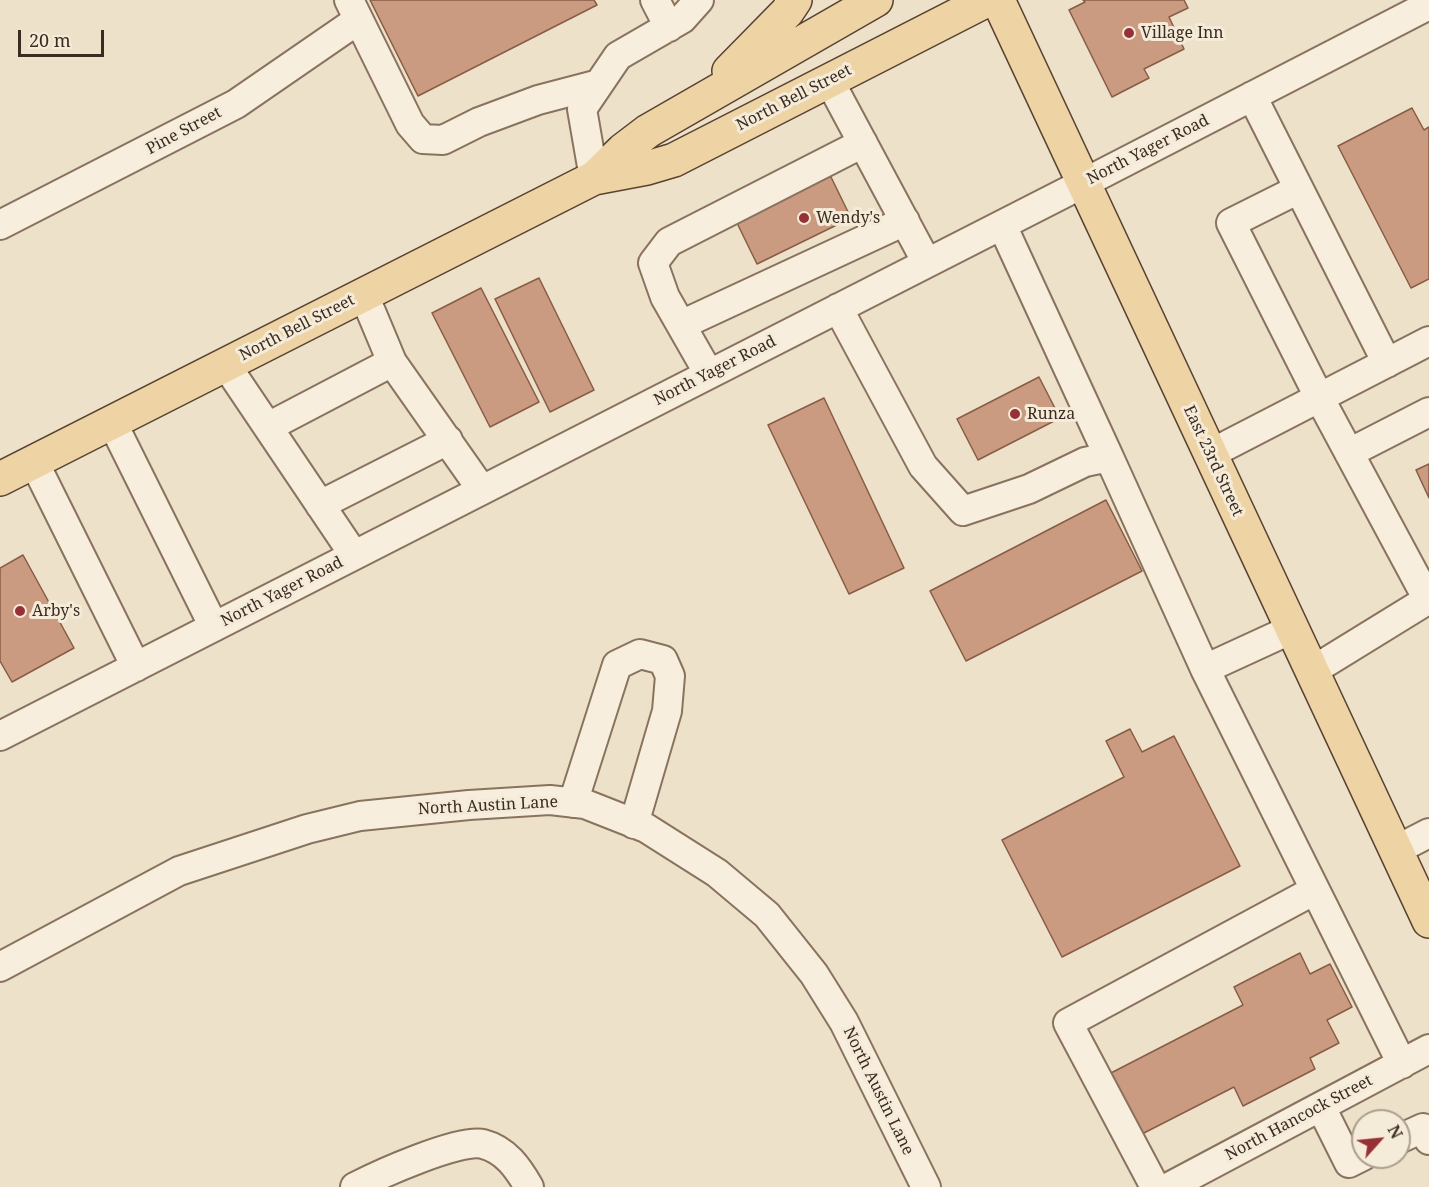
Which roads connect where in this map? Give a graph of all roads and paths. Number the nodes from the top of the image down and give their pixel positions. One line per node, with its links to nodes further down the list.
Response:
1 (655, 0): 9 (street)
2 (699, 0): 9 (street)
3 (795, 0): 13 (main road)
4 (876, 0): 13 (main road, North Bell Street)
5 (987, 0): 10 (main road, North Bell Street)
6 (998, 0): 16 (main road, East 23rd Street)
7 (1429, 5): 12 (street, North Yager Road)
8 (354, 10): 11 (street); 19 (street, Pine Street)
9 (669, 27): 11 (street)
10 (829, 80): 14 (street); 15 (main road, North Bell Street)
11 (599, 84): 15 (street)
12 (1252, 96): 16 (street, North Yager Road); 17 (street)
13 (695, 104): 15 (main road, North Bell Street)
14 (863, 143): 18 (street); 24 (street)
15 (594, 178): 22 (main road, North Bell Street)
16 (1084, 183): 20 (street, North Yager Road); 36 (main road, East 23rd Street)
17 (1299, 189): 27 (street); 30 (street)
18 (905, 221): 21 (street); 24 (street)
19 (0, 225)
20 (1002, 225): 21 (street, North Yager Road); 37 (street)
21 (927, 263): 23 (street, North Yager Road)
22 (364, 295): 26 (street); 28 (main road, North Bell Street)
23 (838, 308): 29 (street, North Yager Road); 37 (street)
24 (681, 325): 29 (street)
25 (1429, 341): 27 (street)
26 (392, 362): 33 (street); 34 (street)
27 (1387, 363): 30 (street)
28 (226, 364): 32 (main road, North Bell Street); 33 (street)
29 (709, 374): 40 (street, North Yager Road)
30 (1319, 397): 35 (street); 36 (street)
31 (1429, 412): 35 (street)
32 (112, 422): 38 (main road, North Bell Street); 44 (street)
33 (268, 427): 41 (street)
34 (448, 440): 40 (street); 41 (street)
35 (1349, 453): 43 (street)
36 (1210, 454): 45 (main road, East 23rd Street)
37 (1109, 457): 47 (street)
38 (34, 462): 39 (main road, North Bell Street); 46 (street)
39 (0, 480)
40 (482, 490): 42 (street, North Yager Road)
41 (320, 505): 42 (street)
42 (354, 555): 44 (street, North Yager Road)
43 (1428, 599): 48 (street)
44 (214, 627): 46 (street, North Yager Road)
45 (1292, 629): 47 (street); 48 (main road, East 23rd Street)
46 (136, 667): 49 (street, North Yager Road)
47 (1205, 669): 54 (street)
48 (1312, 671): 53 (main road, East 23rd Street)
49 (0, 736)
50 (573, 803): 51 (street, North Austin Lane); 51 (street); 56 (street, North Austin Lane)
51 (634, 824): 65 (street, North Austin Lane)
52 (1429, 832): 53 (street)
53 (1396, 850): 55 (main road, East 23rd Street)
54 (1316, 890): 58 (street); 66 (street)
55 (1429, 921)
56 (0, 968)
57 (1429, 1049): 58 (street, North Hancock Street)
58 (1402, 1064): 59 (street, North Hancock Street)
59 (1321, 1107): 62 (street); 67 (street, North Hancock Street)
60 (1411, 1134): 61 (street)
61 (1429, 1140)
62 (1351, 1162)
63 (356, 1187): 64 (street)
64 (529, 1187)
65 (926, 1187)
66 (1155, 1187)
67 (1169, 1187)

